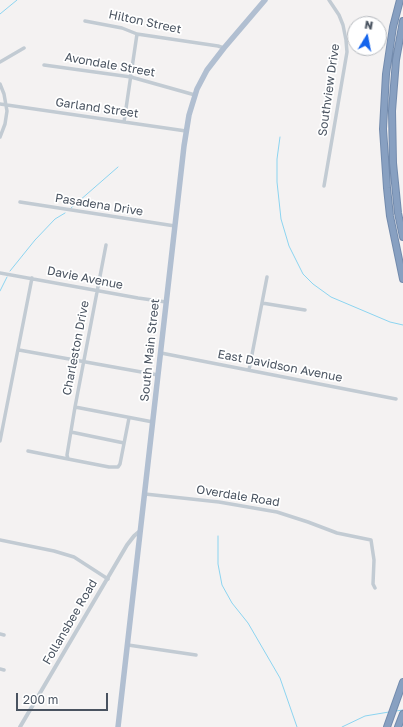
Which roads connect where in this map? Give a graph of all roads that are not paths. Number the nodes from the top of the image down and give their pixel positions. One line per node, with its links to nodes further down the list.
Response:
1 (265, 0): 8 (main road, South Main Street)
2 (329, 0): 19 (street, Southview Drive)
3 (400, 0): 27 (highway)
4 (85, 21): 6 (street, Hilton Street)
5 (403, 21): 22 (highway)
6 (137, 34): 8 (street, Hilton Street); 11 (street)
7 (24, 48): 9 (street)
8 (224, 48): 13 (main road, South Main Street)
9 (0, 62)
10 (44, 65): 11 (street, Avondale Street)
11 (130, 77): 13 (street, Avondale Street); 16 (street)
12 (0, 84): 15 (street)
13 (195, 95): 17 (main road, South Main Street)
14 (0, 104): 15 (street, Garland Street)
15 (6, 105): 16 (street, Garland Street); 18 (street)
16 (124, 122): 17 (street, Garland Street)
17 (186, 131): 21 (main road, South Main Street)
18 (0, 137)
19 (324, 186)
20 (20, 202): 21 (street, Pasadena Drive)
21 (175, 226): 29 (main road, South Main Street)
22 (403, 237)
23 (106, 246): 28 (street, Charleston Drive)
24 (0, 274): 26 (street, Davie Avenue)
25 (267, 277): 30 (street)
26 (32, 278): 28 (street, Davie Avenue); 32 (street)
27 (403, 279)
28 (98, 291): 29 (street, Davie Avenue); 34 (street, Charleston Drive)
29 (167, 302): 33 (main road, South Main Street)
30 (262, 303): 31 (street); 35 (street)
31 (305, 310)
32 (18, 350): 34 (street); 42 (street)
33 (161, 353): 35 (street, East Davidson Avenue); 36 (main road, South Main Street)
34 (84, 362): 36 (street); 38 (street, Charleston Drive)
35 (249, 370): 37 (street, East Davidson Avenue)
36 (158, 375): 40 (main road, South Main Street)
37 (396, 398)
38 (75, 407): 39 (street); 41 (street, Charleston Drive)
39 (129, 418): 40 (street); 43 (street)
40 (153, 422): 46 (main road, South Main Street)
41 (71, 432): 43 (street); 45 (street, Charleston Drive)
42 (0, 441)
43 (124, 443): 45 (street)
44 (28, 451): 45 (street)
45 (68, 459)
46 (145, 494): 47 (main road, South Main Street); 50 (street, Overdale Road)
47 (141, 530): 49 (street, Follansbee Road); 51 (main road, South Main Street)
48 (0, 540): 49 (street)
49 (108, 578): 56 (street, Follansbee Road)
50 (375, 588)
51 (128, 645): 52 (street); 57 (main road, South Main Street)
52 (196, 654)
53 (403, 682): 55 (highway)
54 (403, 714): 58 (highway)
55 (387, 726)
56 (20, 727)
57 (118, 727)
58 (398, 727)

